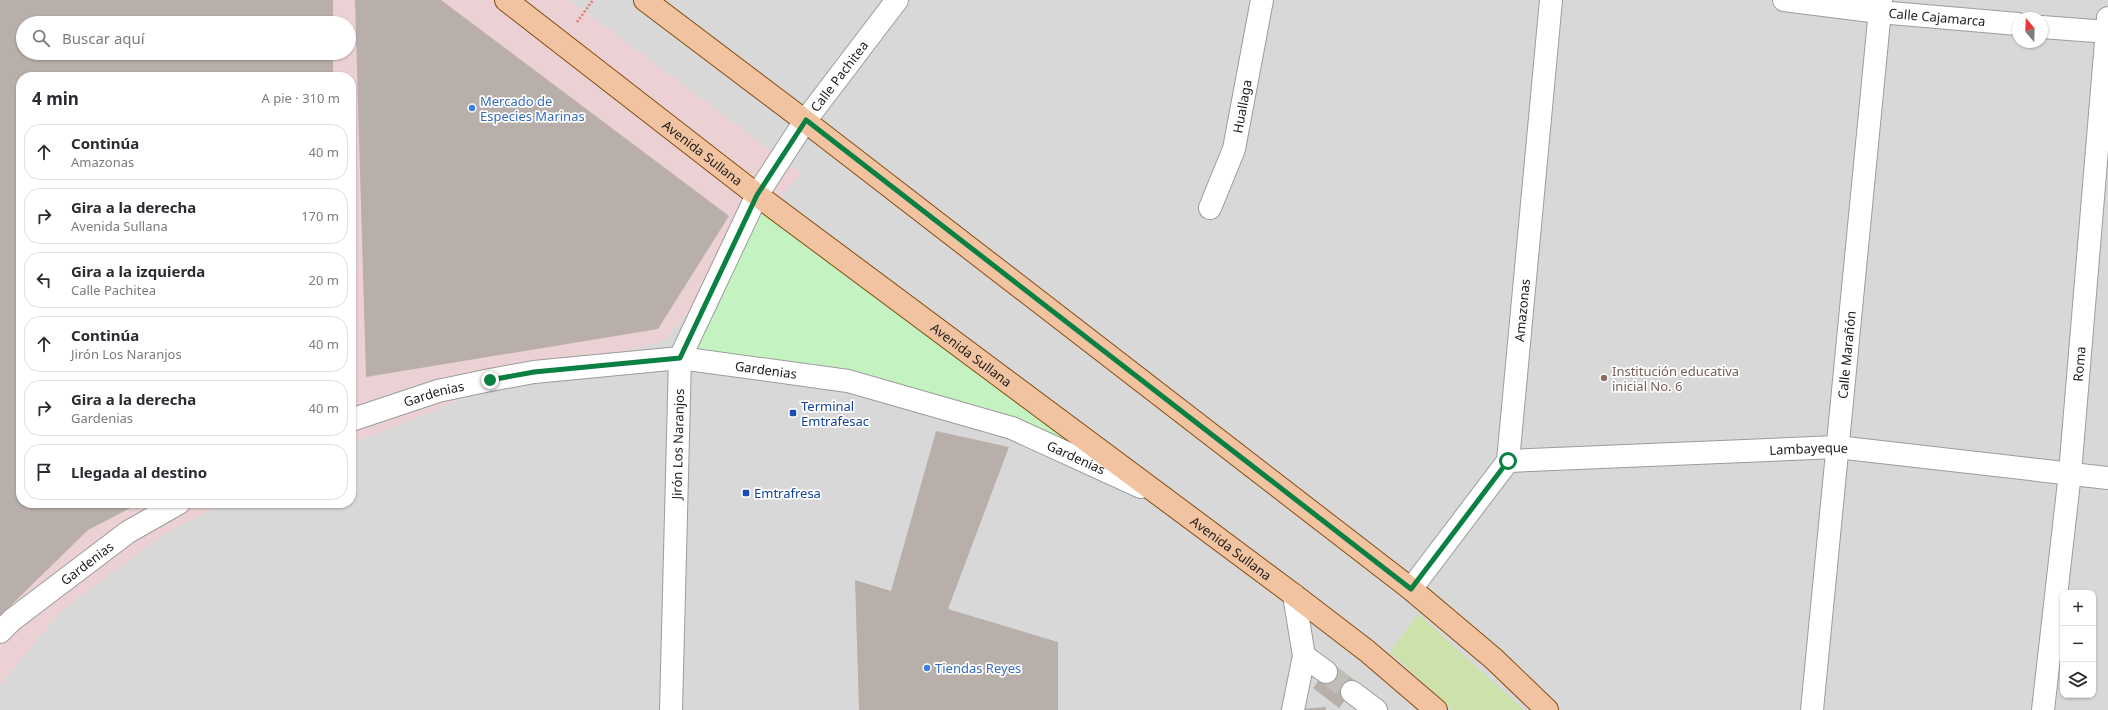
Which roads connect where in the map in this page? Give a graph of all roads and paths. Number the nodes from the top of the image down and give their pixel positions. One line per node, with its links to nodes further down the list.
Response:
1 (506, 0): 12 (main road, Avenida Sullana)
2 (645, 0): 11 (main road)
3 (897, 0): 11 (street, Calle Pachitea)
4 (1262, 0): 13 (street, Huallaga)
5 (1551, 0): 17 (street, Amazonas)
6 (1784, 0): 7 (street, Calle Cajamarca)
7 (1880, 6): 8 (street, Calle Cajamarca); 16 (street, Calle Marañón)
8 (2012, 23)
9 (2048, 26): 10 (street)
10 (2108, 28): 18 (street, Roma)
11 (806, 120): 12 (street, Calle Pachitea); 22 (main road)
12 (757, 195): 14 (street, Jirón Los Naranjos); 20 (main road, Avenida Sullana)
13 (1210, 208)
14 (680, 358): 15 (street, Gardenias); 20 (street, Gardenias); 28 (street, Jirón Los Naranjos)
15 (356, 418)
16 (1837, 446): 17 (street, Lambayeque); 18 (street, Lambayeque); 33 (street, Calle Marañón)
17 (1508, 461): 22 (street)
18 (2070, 473): 19 (street, Lambayeque); 34 (street, Roma)
19 (2108, 478)
20 (1167, 499): 23 (main road, Avenida Sullana)
21 (170, 508): 24 (street, Gardenias)
22 (1411, 589): 32 (main road)
23 (1294, 595): 25 (street); 31 (main road, Avenida Sullana)
24 (0, 632)
25 (1304, 656): 26 (street); 29 (street)
26 (1326, 672)
27 (1352, 692): 30 (street)
28 (671, 710)
29 (1293, 710)
30 (1376, 710)
31 (1436, 710)
32 (1547, 710)
33 (1812, 710)
34 (2043, 710)

